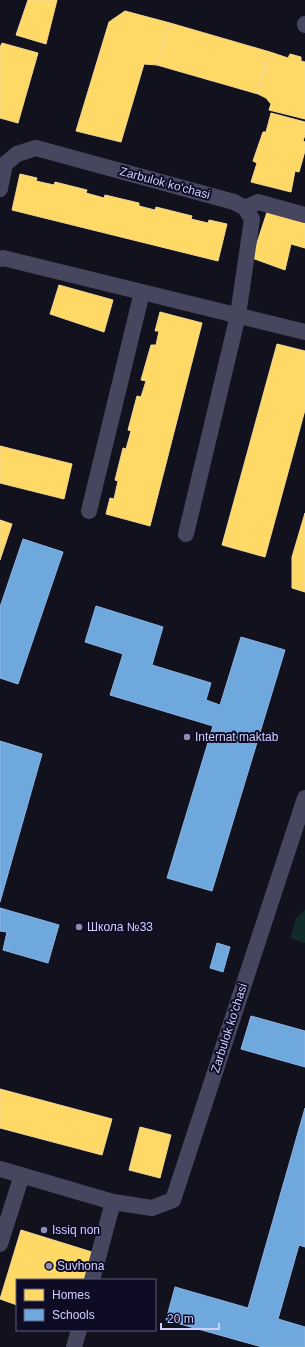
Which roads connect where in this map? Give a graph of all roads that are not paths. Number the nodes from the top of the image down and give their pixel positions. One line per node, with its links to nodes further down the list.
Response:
1 (0, 189): 2 (street, Zarbulok ko'chasi)
2 (245, 208): 3 (street); 6 (street)
3 (305, 215)
4 (0, 259): 5 (street)
5 (142, 292): 6 (street); 8 (street)
6 (238, 315): 7 (street); 9 (street)
7 (305, 332)
8 (89, 511)
9 (186, 534)
10 (305, 798): 13 (street, Zarbulok ko'chasi)
11 (0, 1169): 12 (street, Zarbulok ko'chasi)
12 (22, 1175): 13 (street, Zarbulok ko'chasi); 14 (street)
13 (113, 1202): 15 (street)
14 (0, 1244)
15 (92, 1279)
16 (79, 1331): 17 (street)
17 (74, 1347)

